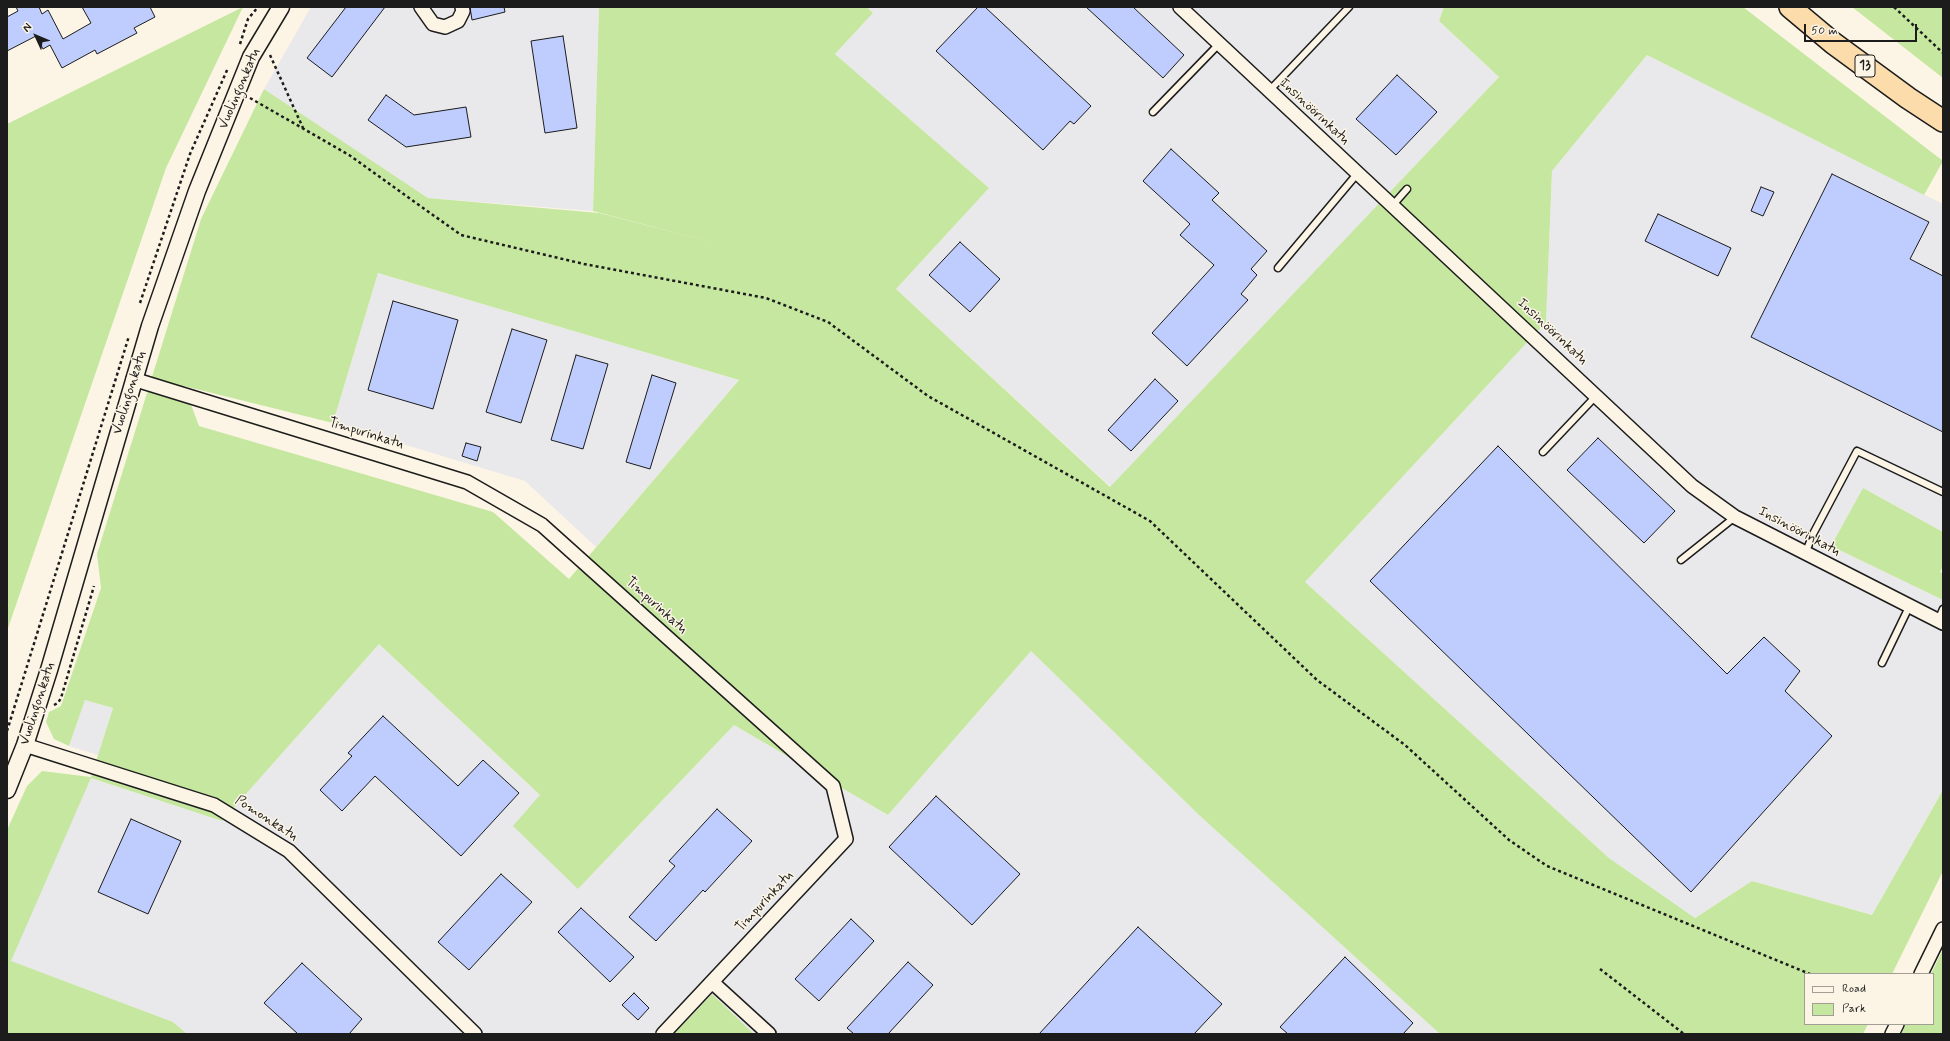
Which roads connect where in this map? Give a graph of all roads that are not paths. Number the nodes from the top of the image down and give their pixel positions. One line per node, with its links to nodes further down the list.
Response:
1 (281, 7): 15 (street, Vuolingonkatu)
2 (421, 7): 3 (street)
3 (462, 7)
4 (1180, 7): 7 (street, Insinöörinkatu)
5 (1349, 7): 8 (lane)
6 (1790, 7): 10 (highway, 13)
7 (1219, 44): 8 (street, Insinöörinkatu); 9 (lane)
8 (1270, 91): 11 (street, Insinöörinkatu)
9 (1153, 112)
10 (1943, 121)
11 (1357, 174): 13 (street, Insinöörinkatu); 14 (lane)
12 (1407, 189): 13 (lane)
13 (1392, 206): 16 (street, Insinöörinkatu)
14 (1278, 268)
15 (133, 380): 25 (street, Vuolingonkatu); 29 (street, Timpurinkatu)
16 (1596, 396): 17 (lane); 19 (street, Insinöörinkatu)
17 (1542, 452)
18 (1943, 492): 20 (lane)
19 (1735, 517): 20 (street, Insinöörinkatu); 21 (lane)
20 (1805, 554): 22 (street, Insinöörinkatu)
21 (1682, 560)
22 (1909, 607): 23 (street, Insinöörinkatu); 24 (lane)
23 (1942, 618)
24 (1882, 663)
25 (25, 745): 26 (street, Vuolingonkatu); 31 (street, Pomonkatu)
26 (7, 790)
27 (1943, 929): 28 (street)
28 (1921, 973)
29 (712, 982): 32 (street, Timpurinkatu); 33 (street)
30 (1896, 1025): 34 (street)
31 (475, 1034)
32 (663, 1034)
33 (769, 1034)
34 (1892, 1034)

